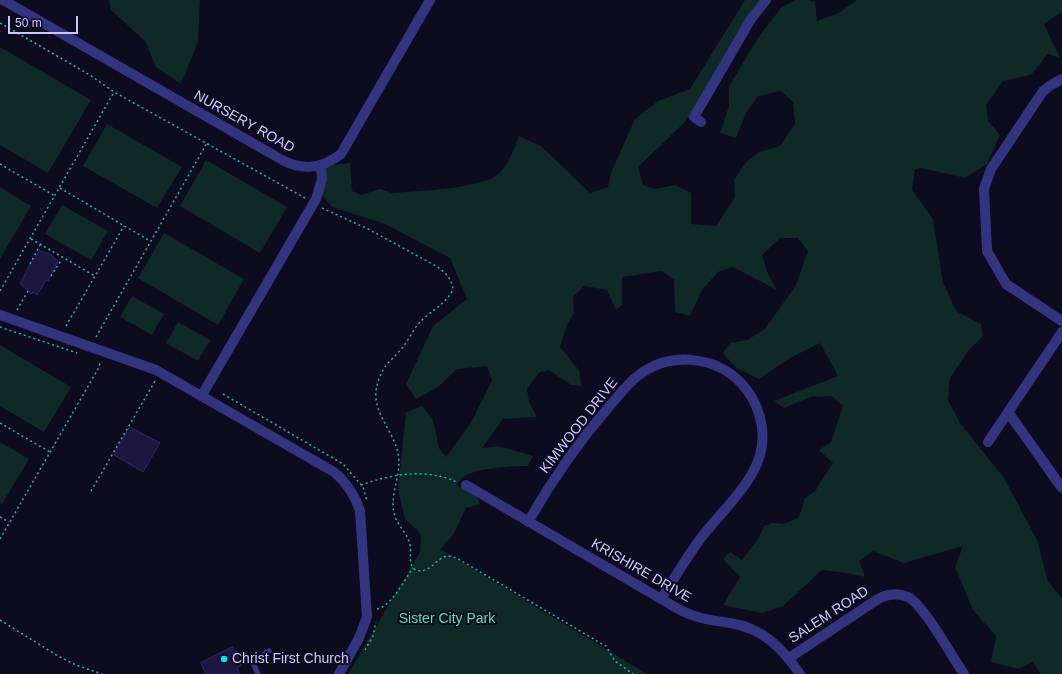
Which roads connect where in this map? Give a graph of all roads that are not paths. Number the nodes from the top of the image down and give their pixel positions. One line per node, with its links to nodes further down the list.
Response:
1 (3, 0): 6 (street, NURSERY ROAD)
2 (430, 0): 6 (street, NURSERY ROAD)
3 (766, 0): 5 (street)
4 (1062, 79): 8 (street)
5 (701, 122)
6 (320, 166): 10 (street)
7 (0, 315): 10 (street)
8 (1062, 321)
9 (1062, 332): 11 (street)
10 (202, 395): 20 (street)
11 (1008, 412): 12 (street); 14 (street)
12 (988, 442)
13 (466, 485): 15 (street, KRISHIRE DRIVE)
14 (1062, 488)
15 (528, 522): 16 (street, KRISHIRE DRIVE); 16 (street, KIMWOOD DRIVE)
16 (661, 599): 18 (street, KRISHIRE DRIVE)
17 (269, 651): 19 (lane)
18 (789, 658): 21 (street, KRISHIRE DRIVE); 22 (street, SALEM ROAD)
19 (258, 674)
20 (339, 674)
21 (800, 674)
22 (964, 674)

